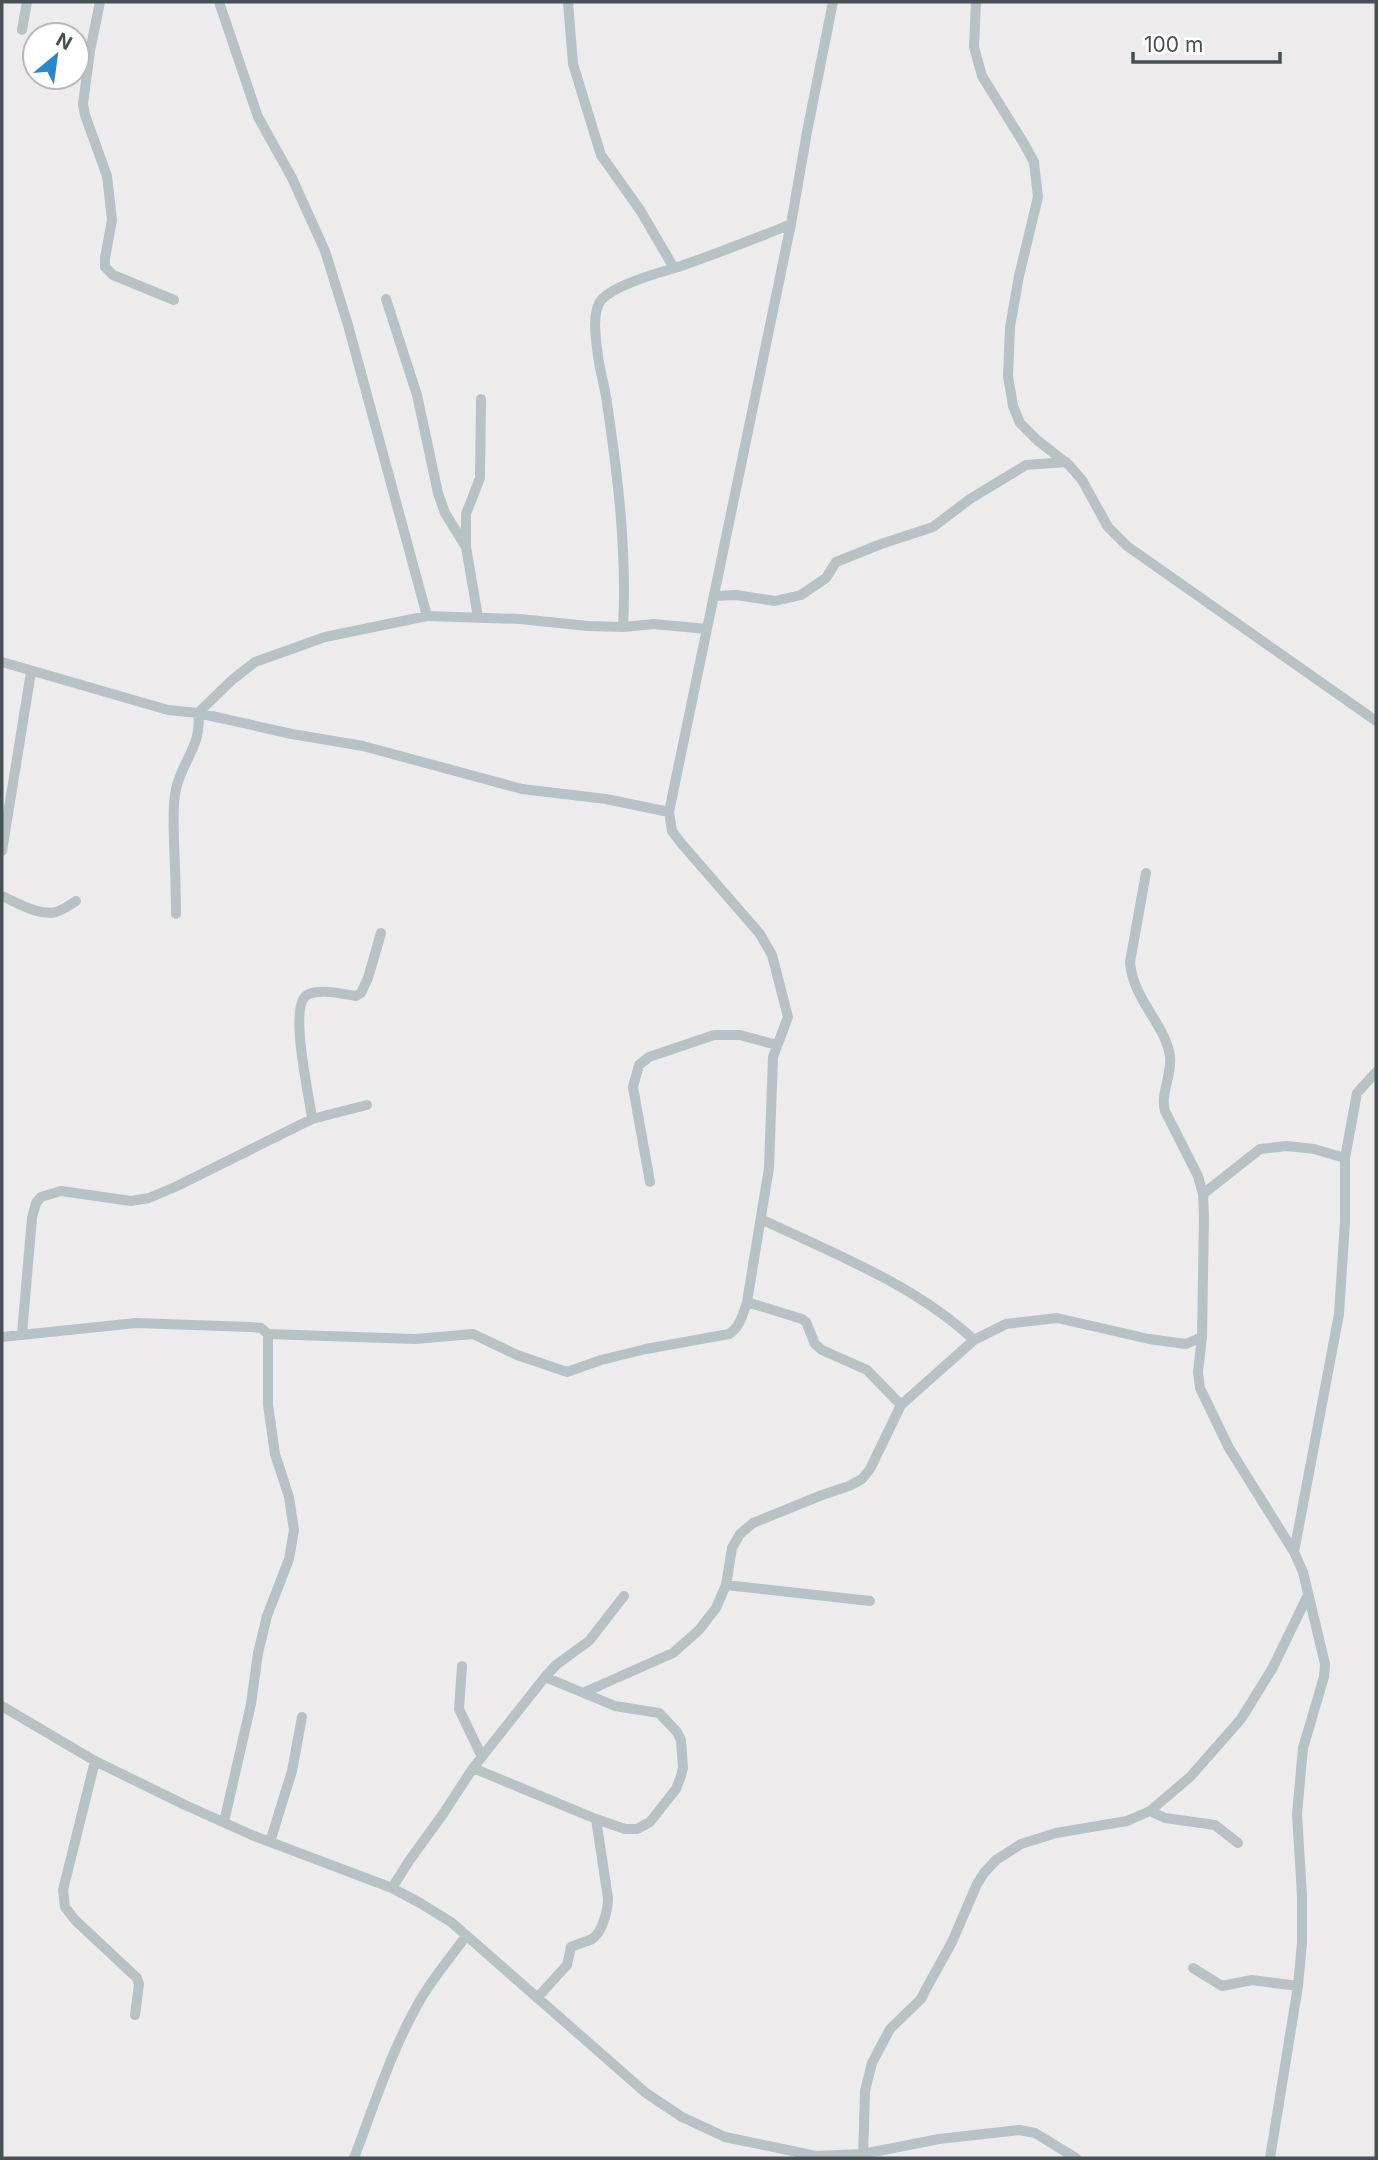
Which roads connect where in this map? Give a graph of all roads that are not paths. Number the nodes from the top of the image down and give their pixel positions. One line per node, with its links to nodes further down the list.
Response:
1 (27, 2): 7 (street)
2 (100, 2): 11 (street)
3 (219, 2): 16 (street)
4 (568, 2): 9 (street)
5 (833, 2): 8 (street)
6 (976, 2): 13 (street)
7 (24, 21)
8 (791, 223): 9 (street); 15 (street)
9 (674, 268): 18 (street)
10 (386, 299): 14 (street)
11 (174, 300)
12 (481, 399): 14 (street)
13 (1066, 462): 15 (street); 23 (street)
14 (466, 547): 17 (street)
15 (714, 596): 19 (street)
16 (427, 616): 17 (street); 22 (street)
17 (478, 617): 18 (street)
18 (623, 627): 19 (street)
19 (707, 629): 24 (street)
20 (2, 662): 21 (street)
21 (31, 672): 22 (street); 25 (street)
22 (198, 713): 24 (street); 29 (street)
23 (1376, 721)
24 (669, 812): 31 (street)
25 (2, 851)
26 (1146, 873): 37 (street)
27 (2, 896): 28 (street)
28 (76, 901)
29 (176, 914)
30 (381, 933): 34 (street)
31 (777, 1045): 36 (street); 38 (street)
32 (1376, 1072): 35 (street)
33 (367, 1105): 34 (street)
34 (312, 1119): 40 (street)
35 (1345, 1158): 37 (street); 46 (street)
36 (650, 1181)
37 (1203, 1194): 43 (street)
38 (761, 1219): 39 (street); 44 (street)
39 (747, 1302): 41 (street); 45 (street)
40 (22, 1334): 41 (street); 42 (street)
41 (268, 1334): 61 (street)
42 (2, 1337)
43 (1202, 1337): 44 (street); 46 (street)
44 (974, 1340): 45 (street)
45 (901, 1405): 47 (street)
46 (1294, 1552): 48 (street)
47 (726, 1585): 50 (street); 53 (street)
48 (1308, 1595): 59 (street); 67 (street)
49 (624, 1596): 52 (street)
50 (870, 1601)
51 (462, 1666): 56 (street)
52 (545, 1677): 53 (street); 56 (street)
53 (585, 1692): 60 (street)
54 (2, 1706): 57 (street)
55 (302, 1717): 62 (street)
56 (482, 1758): 58 (street)
57 (95, 1761): 61 (street); 69 (street)
58 (473, 1768): 60 (street); 64 (street)
59 (1150, 1811): 63 (street); 70 (street)
60 (596, 1819): 68 (street)
61 (224, 1822): 62 (street)
62 (270, 1842): 64 (street)
63 (1238, 1843)
64 (393, 1888): 65 (street)
65 (466, 1936): 68 (street); 71 (street)
66 (1193, 1968): 67 (street)
67 (1298, 1986): 73 (street)
68 (537, 1998): 70 (street)
69 (135, 2014)
70 (863, 2156): 72 (street)
71 (354, 2158)
72 (1076, 2158)
73 (1270, 2158)

